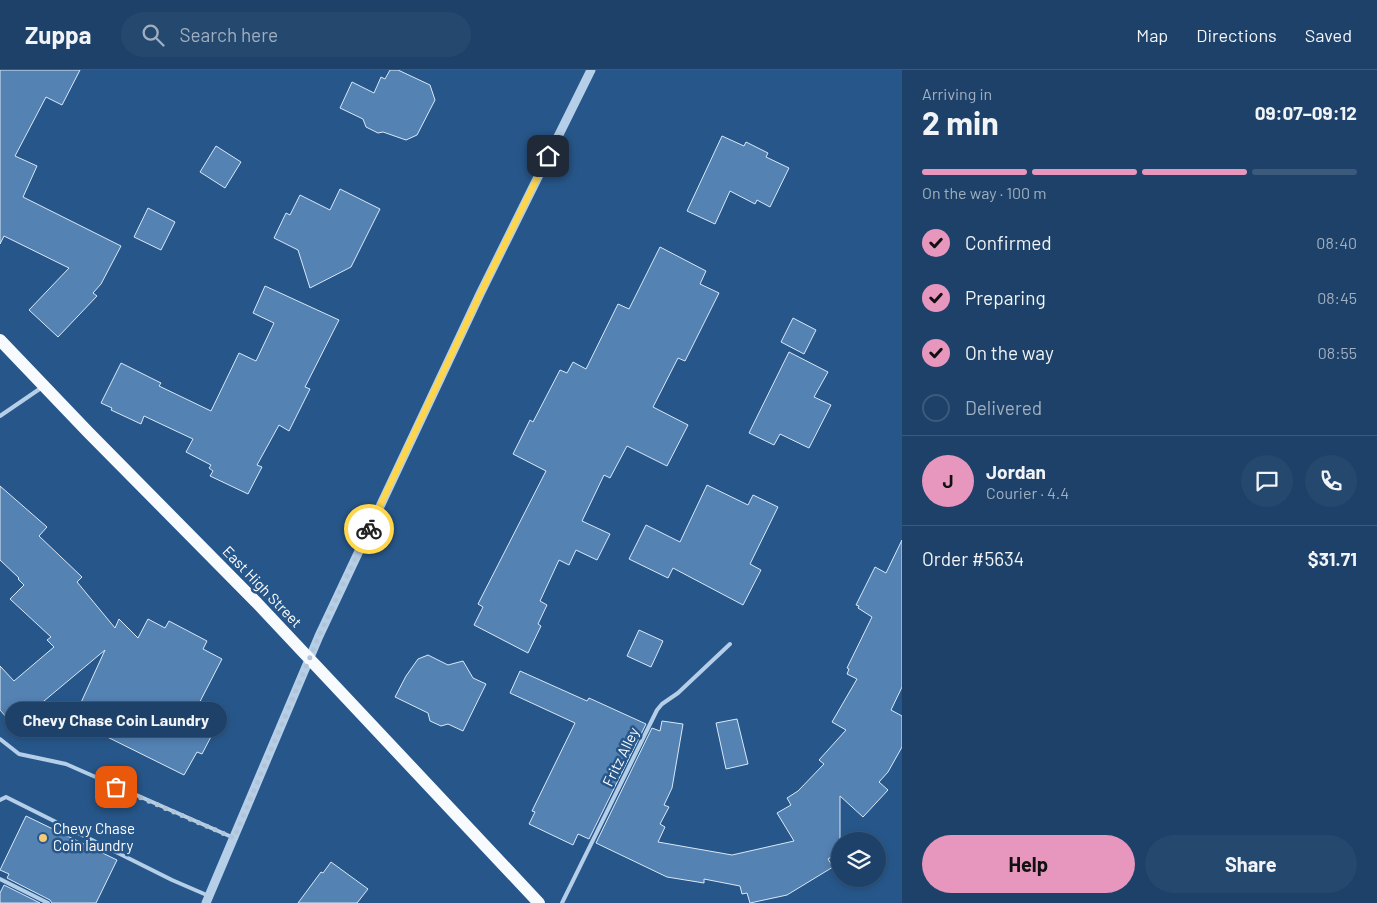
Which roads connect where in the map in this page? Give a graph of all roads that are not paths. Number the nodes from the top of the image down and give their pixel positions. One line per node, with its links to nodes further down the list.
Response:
1 (591, 70): 6 (street)
2 (0, 340): 3 (main road, East High Street)
3 (44, 386): 4 (lane); 6 (main road, East High Street)
4 (0, 416)
5 (730, 644): 14 (lane, Fritz Alley)
6 (309, 659): 9 (street); 13 (main road, East High Street)
7 (0, 739): 9 (lane)
8 (0, 800): 11 (lane)
9 (234, 838): 11 (street)
10 (0, 880): 12 (lane)
11 (207, 899)
12 (48, 903)
13 (539, 903)
14 (562, 903)

